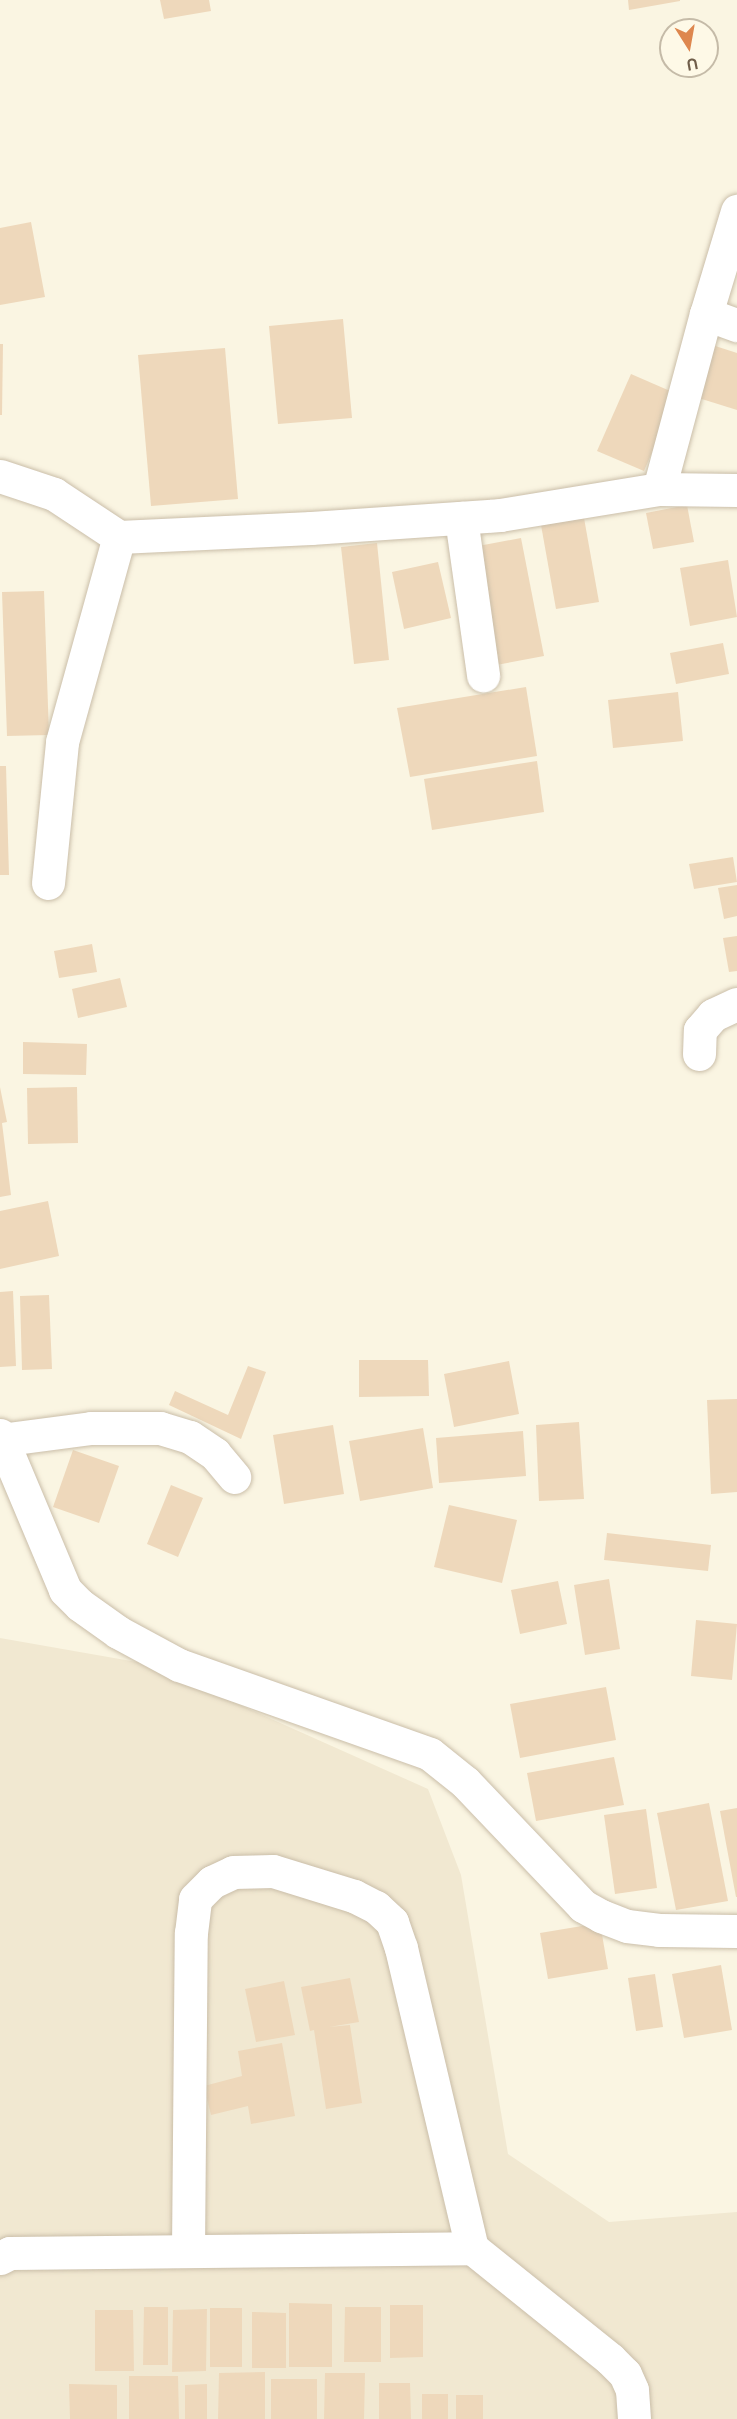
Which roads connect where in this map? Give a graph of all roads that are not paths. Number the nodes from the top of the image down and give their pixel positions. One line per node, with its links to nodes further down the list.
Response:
1 (737, 211): 2 (street)
2 (706, 314): 3 (street); 5 (street)
3 (737, 325)
4 (0, 476): 8 (street)
5 (659, 489): 6 (street); 7 (street)
6 (737, 490)
7 (461, 518): 8 (street); 9 (street)
8 (119, 537): 10 (street)
9 (483, 675)
10 (48, 883)
11 (737, 1004): 12 (street)
12 (699, 1054)
13 (1, 1438): 14 (street); 15 (street)
14 (234, 1477)
15 (737, 1930)
16 (472, 2248): 17 (street); 17 (street); 19 (street)
17 (188, 2251): 18 (street)
18 (0, 2258)
19 (634, 2419)

